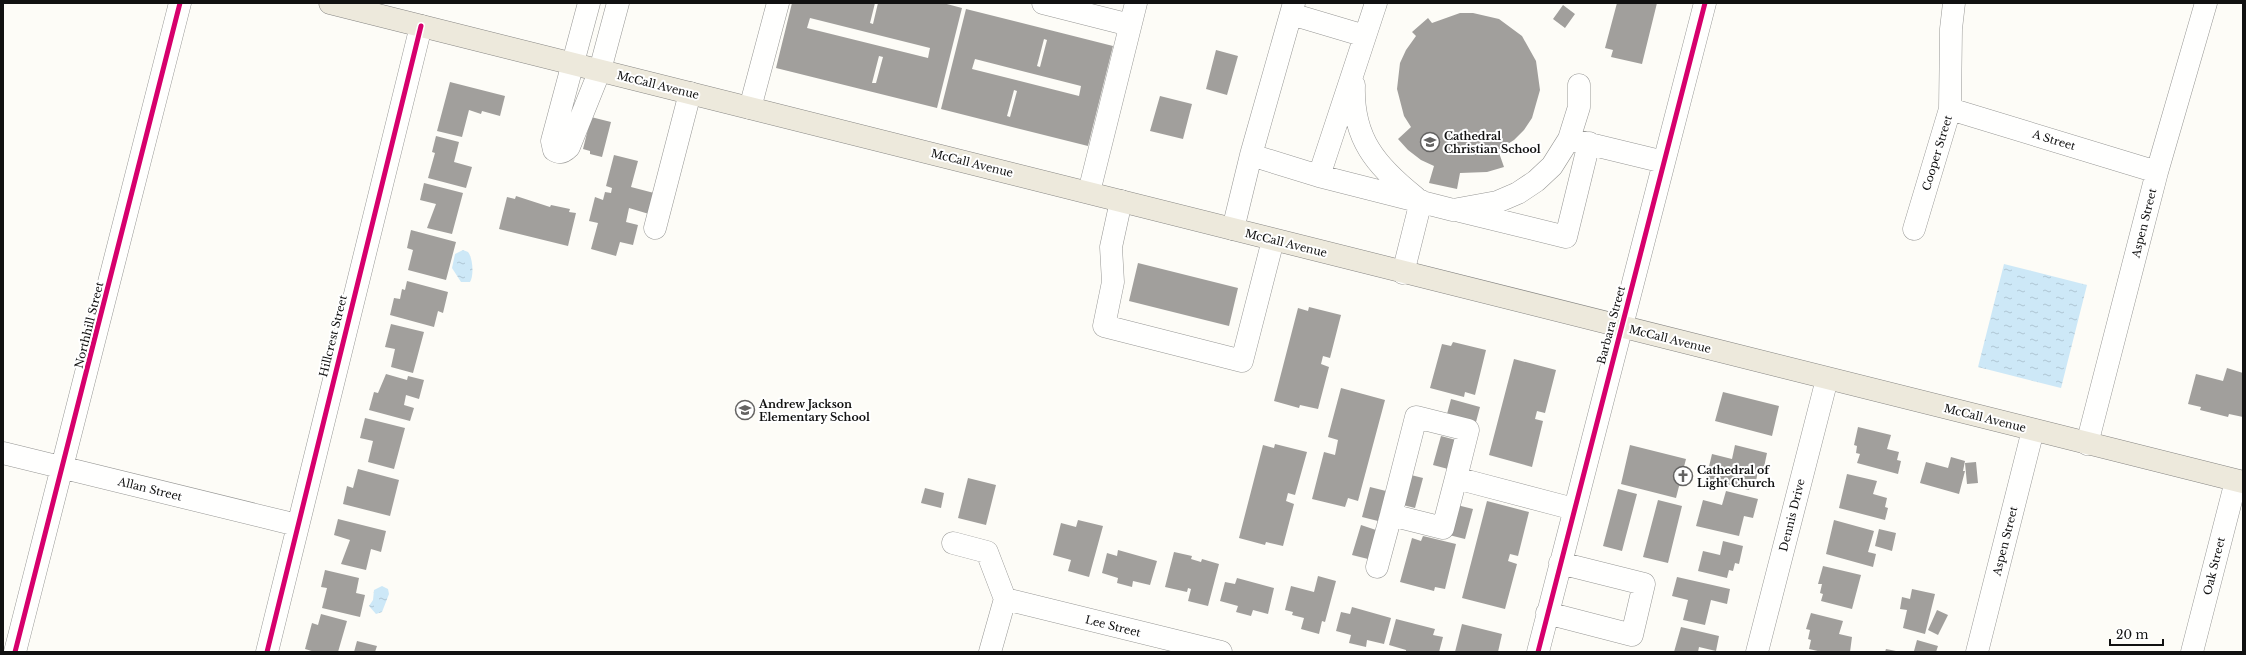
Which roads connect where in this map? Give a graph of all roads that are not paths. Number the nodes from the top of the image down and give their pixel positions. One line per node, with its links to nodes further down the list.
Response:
1 (180, 3): 42 (street, Northhill Street)
2 (330, 3): 14 (main road, McCall Avenue)
3 (588, 3): 17 (street)
4 (618, 3): 18 (street)
5 (778, 3): 21 (street)
6 (1043, 3): 13 (street)
7 (1136, 3): 13 (street)
8 (1376, 3): 15 (street)
9 (1705, 3): 25 (street, Barbara Street)
10 (1954, 3): 22 (street, Cooper Street)
11 (2206, 3): 26 (street, Aspen Street)
12 (1293, 8): 15 (street); 24 (street)
13 (1130, 25): 28 (street)
14 (421, 26): 17 (main road, McCall Avenue); 47 (street, Hillcrest Street)
15 (1365, 36): 16 (street)
16 (1358, 58): 27 (street); 30 (street)
17 (573, 63): 18 (main road, McCall Avenue); 18 (street)
18 (600, 70): 20 (main road, McCall Avenue)
19 (1579, 85): 23 (street)
20 (690, 93): 21 (main road, McCall Avenue); 32 (street)
21 (750, 108): 28 (main road, McCall Avenue)
22 (1950, 109): 26 (street, A Street); 34 (street, Cooper Street)
23 (1579, 141): 25 (street); 31 (street); 31 (street)
24 (1251, 155): 27 (street); 33 (street)
25 (1664, 162): 37 (street, Barbara Street)
26 (2157, 172): 40 (street, Aspen Street)
27 (1319, 176): 30 (street)
28 (1089, 192): 29 (main road, McCall Avenue)
29 (1121, 201): 33 (main road, McCall Avenue); 35 (street)
30 (1421, 201): 31 (street); 36 (street)
31 (1453, 210)
32 (655, 228)
33 (1233, 229): 35 (main road, McCall Avenue)
34 (1914, 229)
35 (1273, 240): 36 (main road, McCall Avenue)
36 (1403, 273): 37 (main road, McCall Avenue)
37 (1621, 326): 38 (main road, McCall Avenue); 45 (street, Barbara Street)
38 (1827, 379): 39 (main road, McCall Avenue); 58 (street, Dennis Drive)
39 (2033, 430): 40 (main road, McCall Avenue); 59 (street, Aspen Street)
40 (2087, 444): 44 (main road, McCall Avenue)
41 (3, 453): 42 (street, Allan Street)
42 (63, 468): 47 (street, Allan Street); 53 (street, Northhill Street)
43 (1456, 478): 45 (street); 46 (street); 46 (street)
44 (2240, 481): 60 (street, Oak Street)
45 (1574, 510): 49 (street, Barbara Street)
46 (1391, 515): 50 (street)
47 (297, 525): 54 (street, Hillcrest Street)
48 (953, 543): 51 (street)
49 (1560, 563): 52 (street, Barbara Street); 52 (street)
50 (1377, 567)
51 (1005, 599): 55 (street); 56 (street, Lee Street)
52 (1548, 613): 57 (street, Barbara Street)
53 (15, 652)
54 (267, 652)
55 (990, 652)
56 (1221, 652)
57 (1538, 652)
58 (1757, 652)
59 (1976, 652)
60 (2192, 652)

